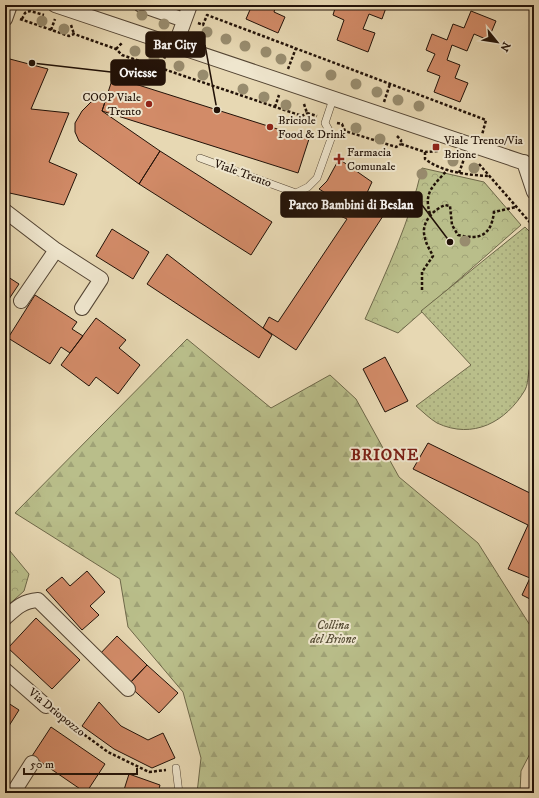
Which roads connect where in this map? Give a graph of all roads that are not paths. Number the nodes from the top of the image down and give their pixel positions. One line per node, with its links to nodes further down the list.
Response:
1 (10, 5): 5 (street)
2 (141, 5): 4 (street)
3 (55, 12): 6 (street)
4 (187, 14): 6 (street)
5 (5, 19)
6 (175, 46): 7 (street)
7 (333, 100): 8 (lane, Viale Trento); 9 (street)
8 (200, 158)
9 (529, 164): 10 (street)
10 (534, 192)
11 (5, 211): 12 (street)
12 (56, 250): 13 (street); 14 (street)
13 (21, 301)
14 (82, 308)
15 (5, 618): 17 (street)
16 (5, 670): 18 (street, Via Driopozzo)
17 (128, 689)
18 (46, 706)
19 (32, 763): 21 (street)
20 (176, 768): 22 (lane)
21 (13, 793)
22 (179, 793)

